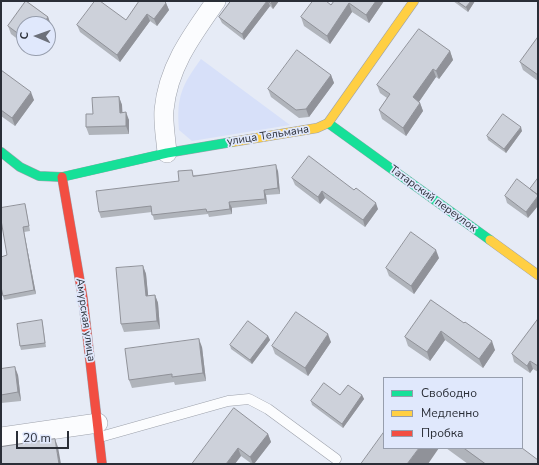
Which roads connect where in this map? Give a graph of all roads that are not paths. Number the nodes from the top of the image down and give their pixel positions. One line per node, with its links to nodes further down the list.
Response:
1 (216, 1): 5 (street)
2 (414, 1): 3 (street)
3 (328, 123): 5 (street, улица Тельмана); 7 (street, Татарский переулок)
4 (1, 152): 6 (street, улица Тельмана)
5 (167, 153): 6 (street, улица Тельмана)
6 (62, 177): 8 (street, Амурская улица)
7 (538, 275)
8 (99, 430): 9 (street); 10 (lane); 11 (street, Амурская улица)
9 (1, 437)
10 (336, 459)
11 (102, 464)

